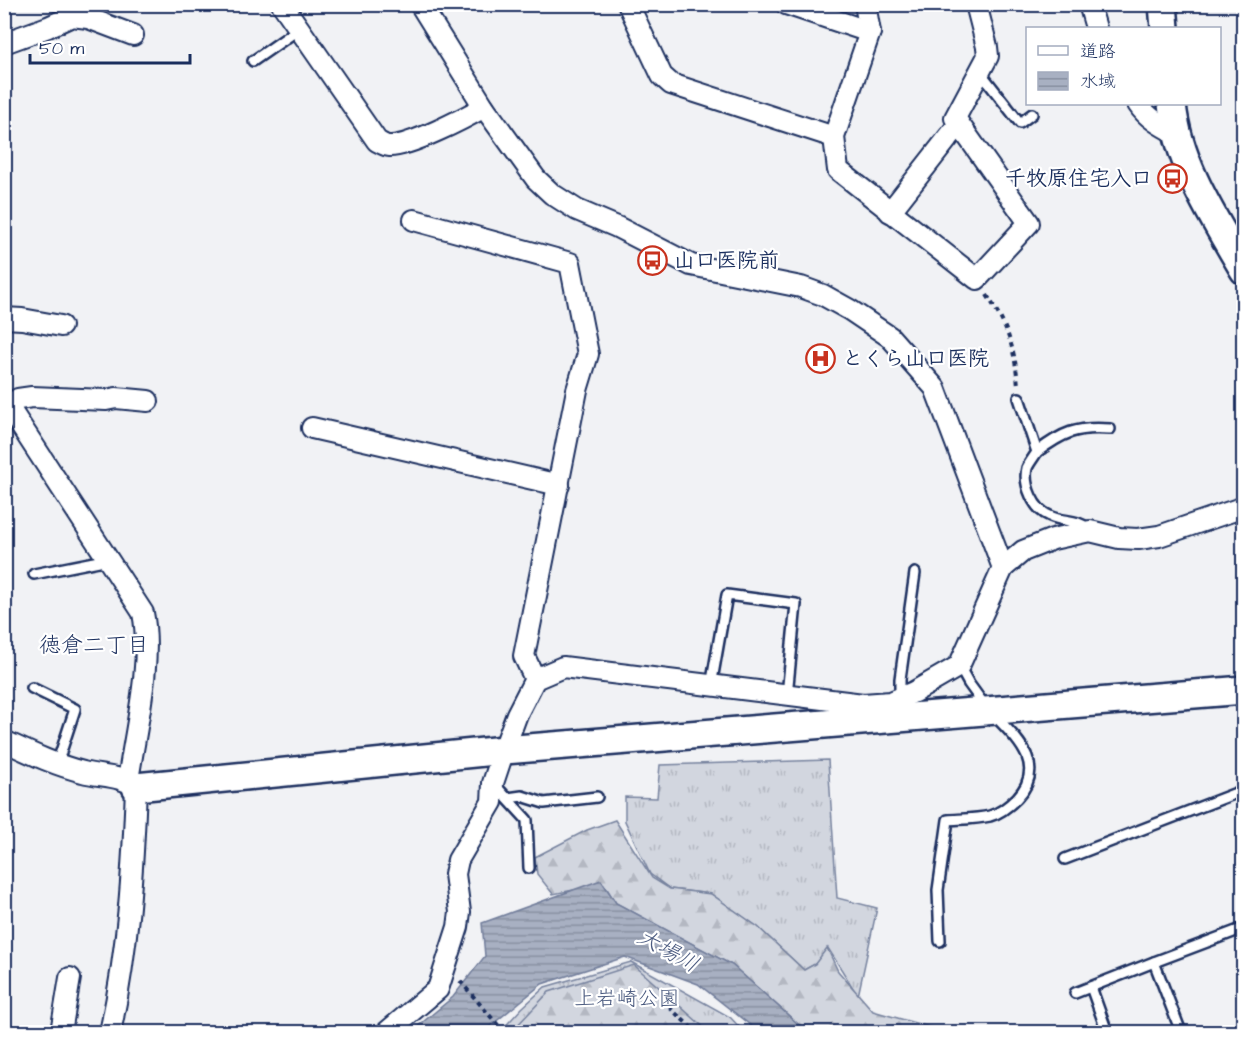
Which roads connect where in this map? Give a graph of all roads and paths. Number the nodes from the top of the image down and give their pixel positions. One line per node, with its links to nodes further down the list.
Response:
1 (282, 4): 12 (street)
2 (420, 4): 20 (street)
3 (628, 4): 24 (street)
4 (786, 4): 13 (street)
5 (865, 4): 13 (street)
6 (976, 4): 17 (street)
7 (1089, 4): 10 (street)
8 (1163, 4): 11 (street)
9 (64, 11): 14 (street); 15 (street)
10 (1096, 27)
11 (1166, 27)
12 (299, 29): 16 (lane); 20 (street)
13 (870, 32): 24 (street)
14 (133, 35)
15 (4, 43)
16 (253, 61)
17 (980, 72): 21 (lane); 22 (street)
18 (1139, 105): 23 (street)
19 (1172, 105): 23 (street)
20 (484, 107): 41 (street)
21 (1032, 114)
22 (959, 124): 25 (street); 28 (street)
23 (1177, 134): 27 (street)
24 (834, 137): 25 (street)
25 (890, 212): 28 (street)
26 (414, 220): 37 (street)
27 (1244, 270)
28 (977, 279): 31 (path)
29 (4, 318): 30 (street)
30 (61, 326)
31 (1019, 398): 36 (lane)
32 (148, 401): 33 (street)
33 (7, 404): 40 (street)
34 (312, 428): 37 (street)
35 (1110, 429): 36 (lane)
36 (1036, 452): 39 (lane)
37 (559, 485): 45 (street)
38 (1244, 507): 39 (street)
39 (1090, 531): 41 (street)
40 (106, 557): 43 (lane); 56 (street)
41 (1004, 568): 44 (street)
42 (915, 573): 50 (lane)
43 (34, 574)
44 (958, 666): 50 (street); 51 (lane)
45 (535, 679): 46 (street); 53 (street)
46 (711, 686): 49 (street); 49 (lane)
47 (32, 688): 54 (lane)
48 (1244, 690): 51 (street)
49 (787, 695): 50 (street)
50 (900, 698)
51 (991, 711): 53 (street); 63 (lane)
52 (5, 746): 54 (street)
53 (504, 750): 55 (street); 56 (street)
54 (57, 764): 56 (street)
55 (493, 783): 59 (lane); 72 (street)
56 (132, 784): 71 (street)
57 (1244, 790): 60 (lane)
58 (597, 797): 59 (lane)
59 (508, 798): 61 (lane)
60 (1065, 859)
61 (529, 868)
62 (1244, 928): 64 (lane)
63 (940, 941)
64 (1154, 962): 67 (lane); 76 (lane)
65 (70, 978): 70 (street)
66 (461, 982): 73 (path)
67 (1090, 987): 68 (lane); 75 (lane)
68 (1075, 993)
69 (669, 1007): 74 (path)
70 (61, 1032)
71 (110, 1032)
72 (387, 1032)
73 (504, 1032)
74 (696, 1032)
75 (1107, 1032)
76 (1181, 1032)

